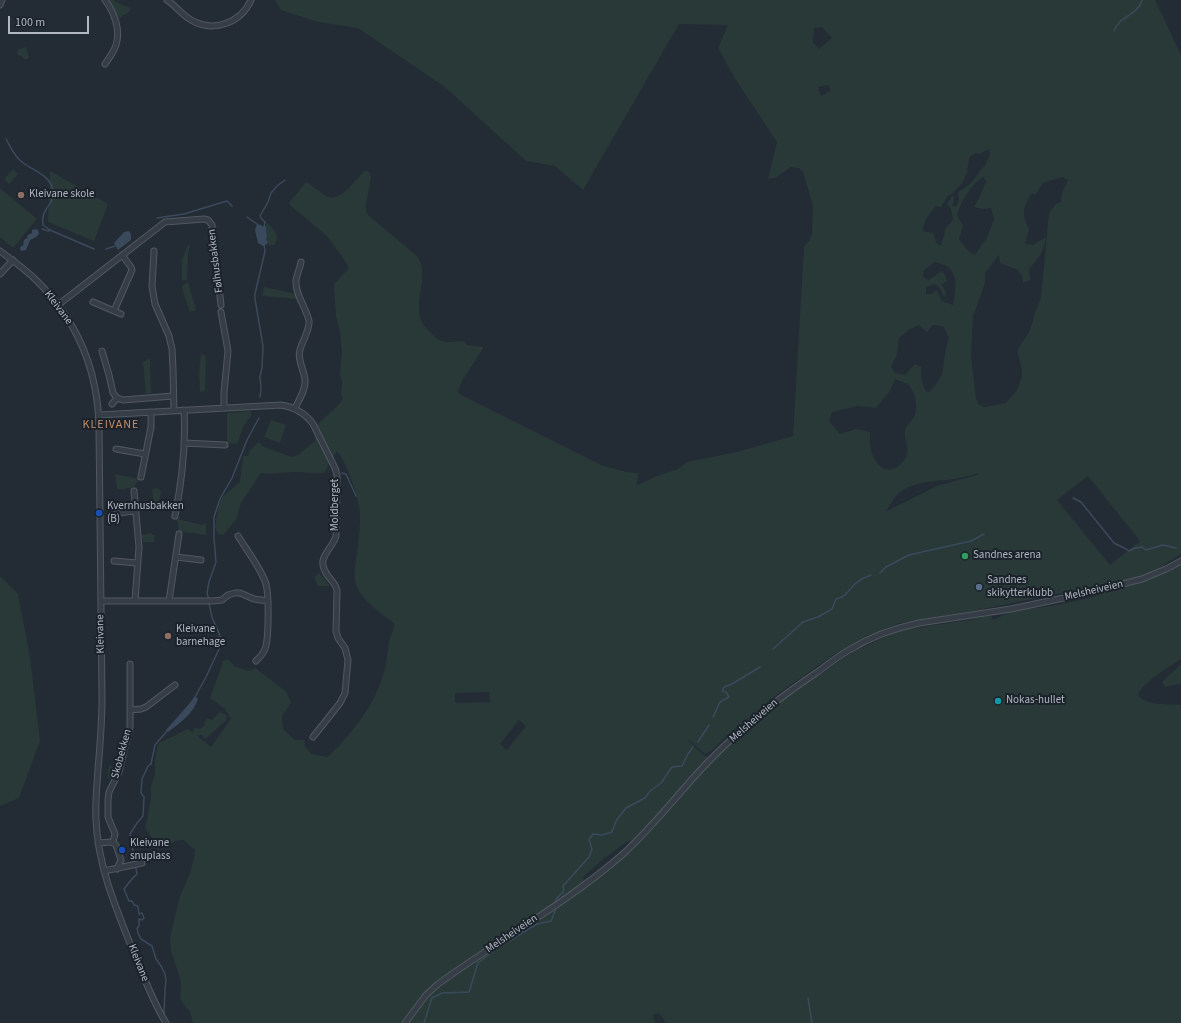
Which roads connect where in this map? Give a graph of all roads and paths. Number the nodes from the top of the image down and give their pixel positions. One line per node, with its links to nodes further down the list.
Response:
1 (2, 0): 5 (street)
2 (105, 0): 6 (street)
3 (168, 0): 4 (street)
4 (251, 0)
5 (0, 5)
6 (105, 64)
7 (0, 250): 10 (street, Kleivane)
8 (154, 251): 20 (street)
9 (122, 255): 14 (street, Følhusbakken); 15 (street, Følhusbakken); 16 (street)
10 (13, 260): 12 (street); 14 (street, Kleivane)
11 (301, 262): 24 (street)
12 (0, 274)
13 (94, 302): 16 (street)
14 (58, 305): 28 (street, Kleivane)
15 (221, 305)
16 (114, 311): 18 (street)
17 (221, 312): 23 (street)
18 (121, 314)
19 (102, 351): 21 (street)
20 (173, 396): 21 (street); 26 (street)
21 (117, 398): 22 (street)
22 (112, 404)
23 (224, 407): 24 (street); 25 (street)
24 (295, 408): 53 (street, Moldberget)
25 (184, 410): 26 (street); 29 (street)
26 (174, 411): 27 (street)
27 (151, 412): 28 (street); 32 (street)
28 (99, 415): 45 (street, Kleivane)
29 (184, 443): 30 (street); 37 (street)
30 (225, 445)
31 (116, 449): 32 (street)
32 (146, 454): 33 (street)
33 (141, 477)
34 (134, 491): 35 (street)
35 (135, 511): 36 (street); 44 (street)
36 (117, 513)
37 (175, 516)
38 (179, 534): 40 (street)
39 (238, 536): 48 (street)
40 (176, 557): 41 (street); 47 (street)
41 (201, 560)
42 (114, 561): 44 (street)
43 (1181, 561): 60 (street, Melsheiveien)
44 (137, 563): 46 (street)
45 (101, 601): 46 (street); 55 (street, Kleivane)
46 (135, 601): 47 (street)
47 (169, 601): 48 (street)
48 (268, 601): 49 (street)
49 (256, 662)
50 (130, 664): 52 (street, Skobekken)
51 (175, 685): 52 (street)
52 (130, 710): 54 (street, Skobekken)
53 (313, 738)
54 (113, 842): 55 (street); 57 (street, Skobekken)
55 (98, 843): 58 (street, Kleivane)
56 (142, 863): 57 (street)
57 (117, 869): 58 (street)
58 (104, 871): 59 (street, Kleivane)
59 (164, 1022)
60 (405, 1023)

